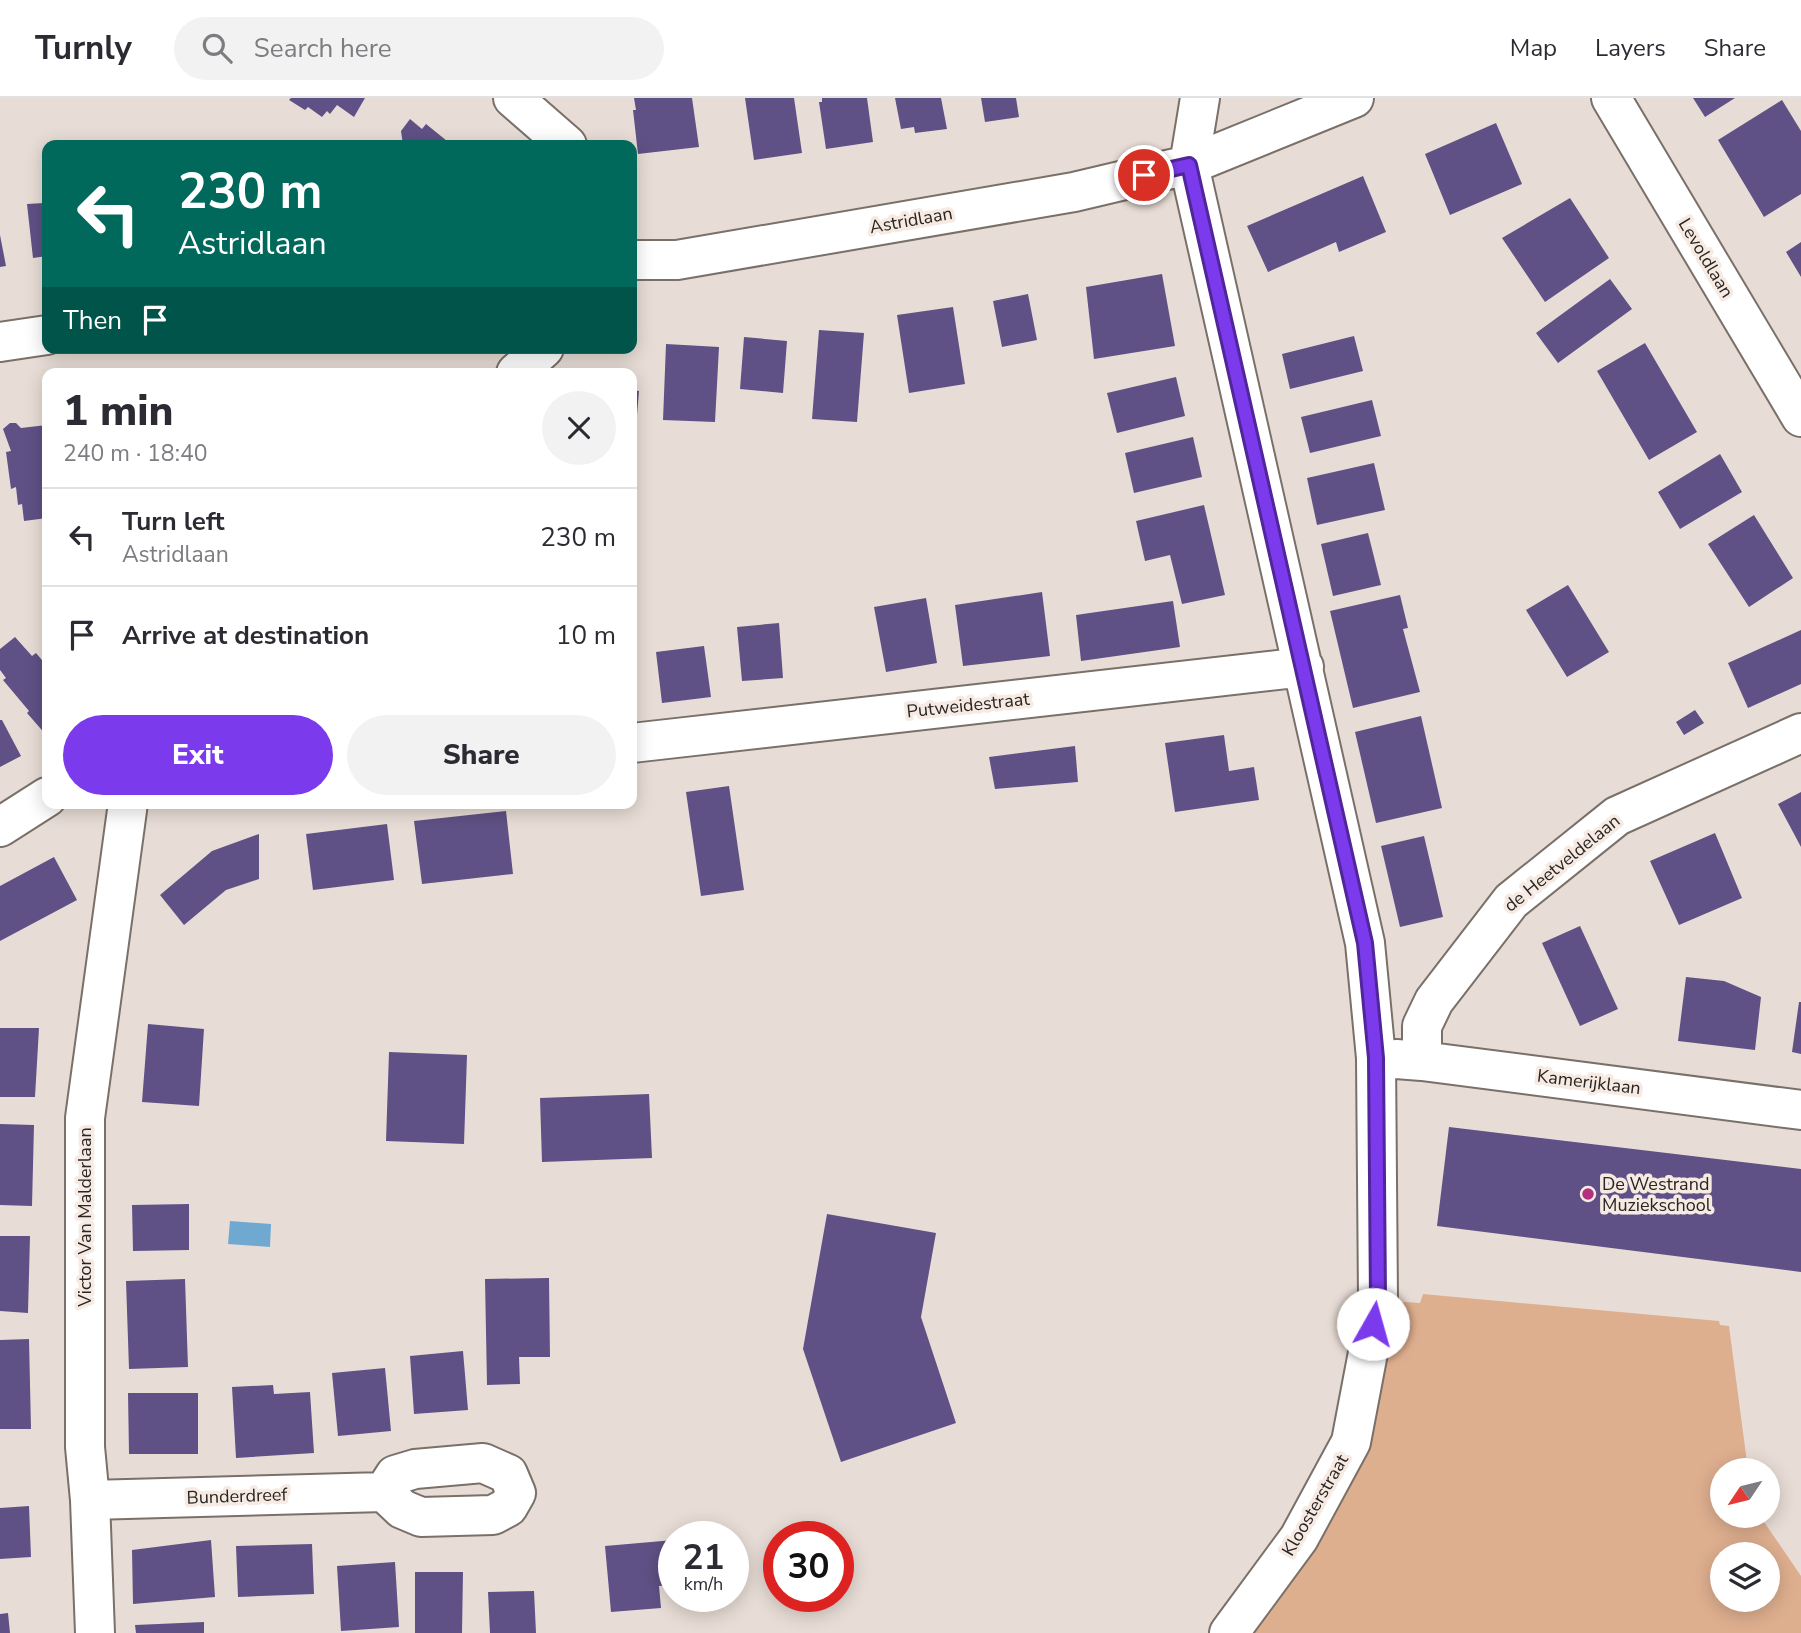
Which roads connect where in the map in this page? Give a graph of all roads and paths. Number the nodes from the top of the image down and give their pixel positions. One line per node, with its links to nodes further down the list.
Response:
1 (1200, 98): 7 (street)
2 (1354, 98): 7 (street, Astridlaan)
3 (1611, 98): 13 (street, Levoldlaan)
4 (517, 101): 5 (street); 6 (street)
5 (533, 140)
6 (561, 140)
7 (1189, 165): 9 (street, Astridlaan); 14 (street, Kloosterstraat)
8 (637, 260): 9 (street, Astridlaan)
9 (677, 260): 10 (street)
10 (637, 283)
11 (42, 336): 12 (street)
12 (0, 342)
13 (1801, 417)
14 (1304, 667): 16 (street, Putweidestraat); 20 (street, Kloosterstraat)
15 (1801, 733): 21 (street, de Heetveldelaan)
16 (637, 742)
17 (42, 800): 19 (street)
18 (127, 809): 24 (street, Victor Van Malderlaan)
19 (0, 827)
20 (1376, 1058): 21 (street, Kamerijklaan); 26 (street, Kloosterstraat)
21 (1422, 1060): 22 (street, Kamerijklaan)
22 (1801, 1110)
23 (384, 1492): 24 (street, Bunderdreef)
24 (90, 1500): 25 (street, Victor Van Malderlaan)
25 (95, 1633)
26 (1229, 1633)

